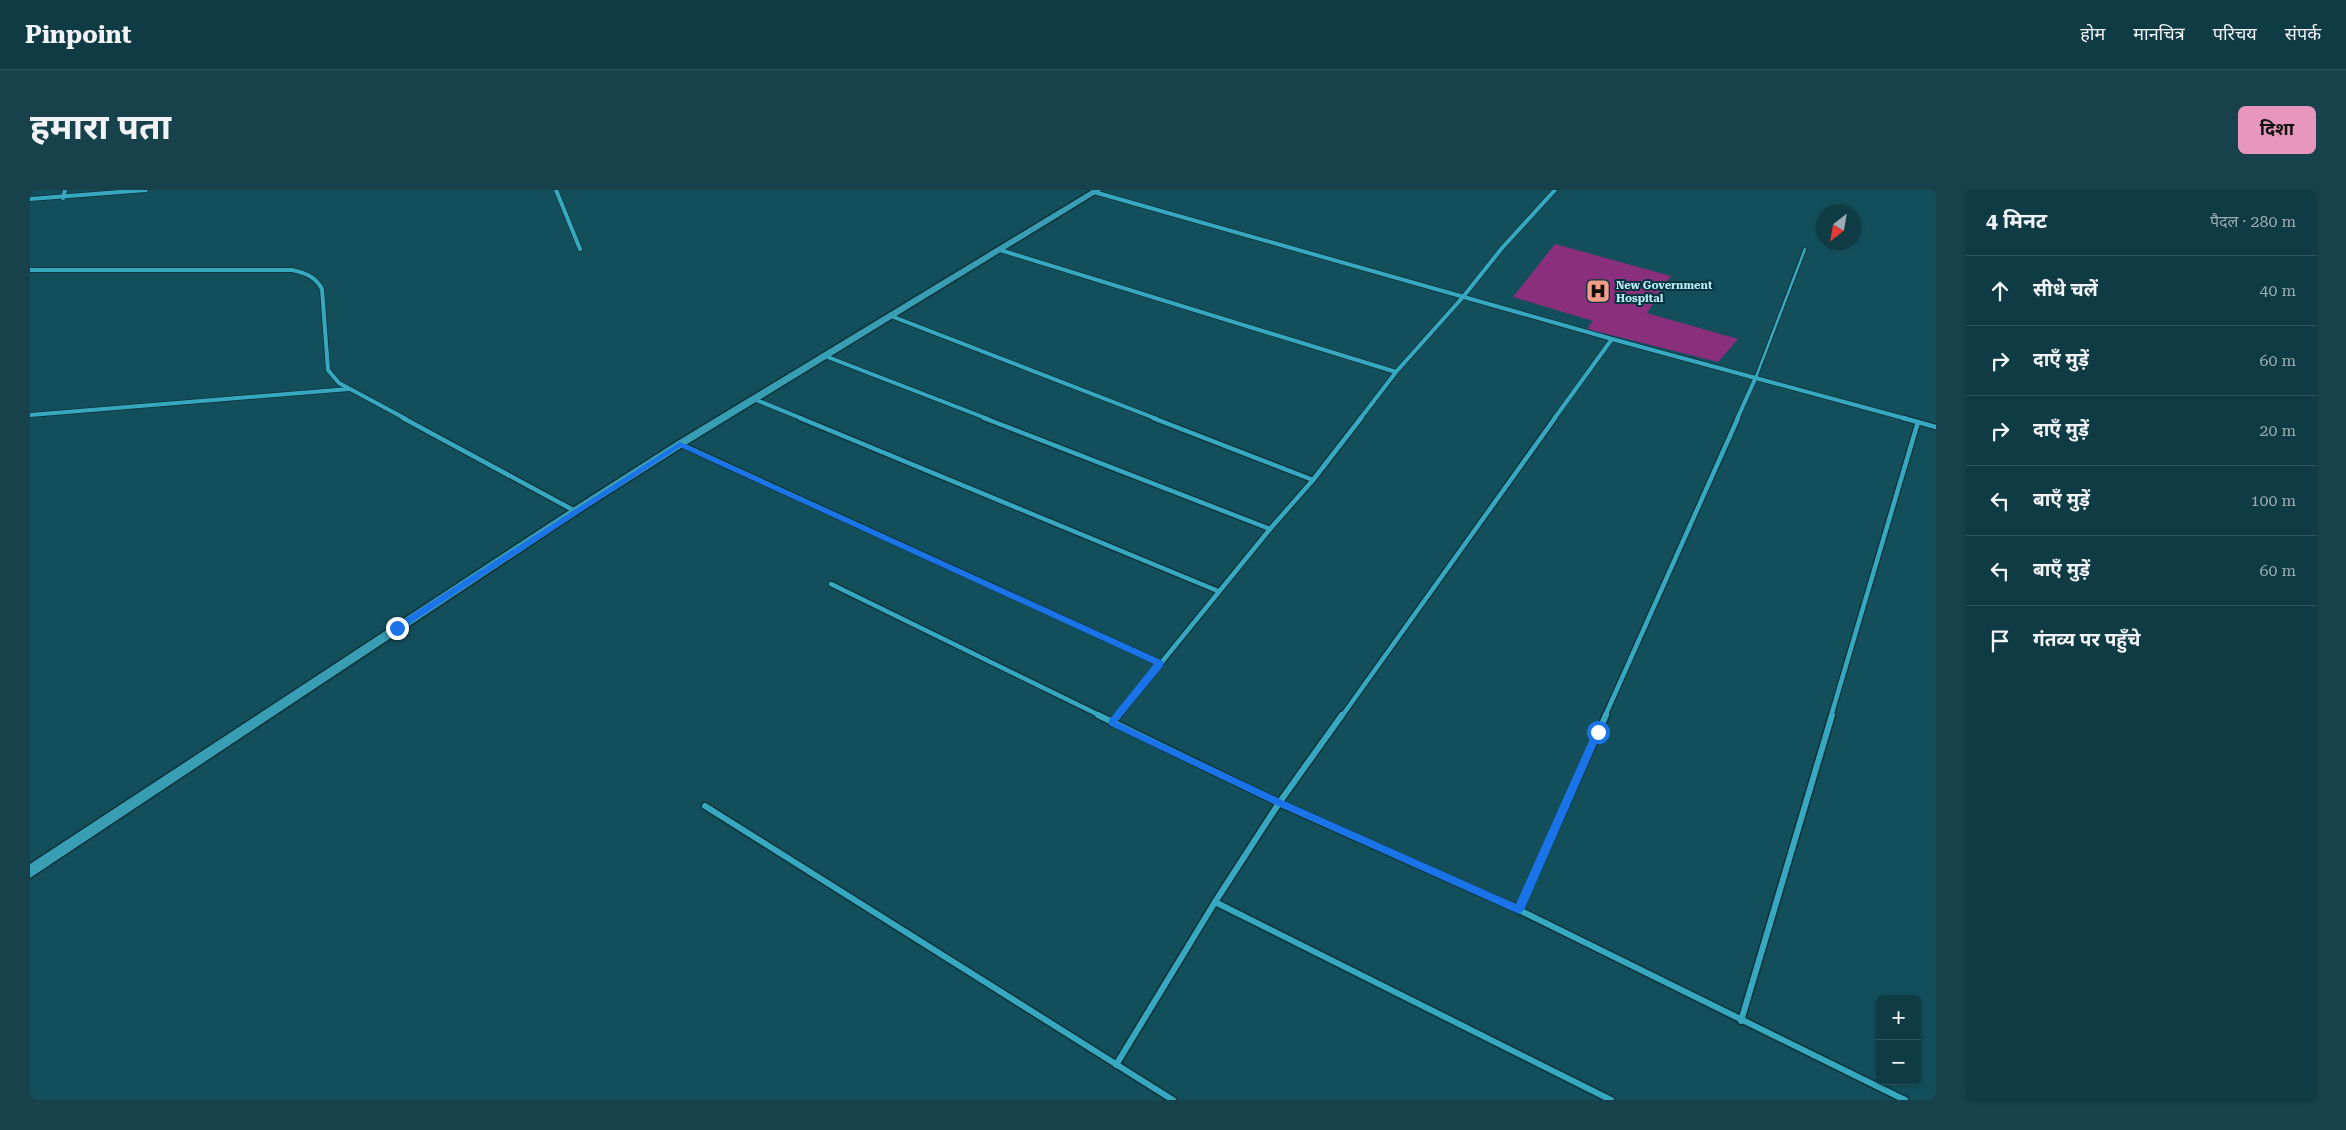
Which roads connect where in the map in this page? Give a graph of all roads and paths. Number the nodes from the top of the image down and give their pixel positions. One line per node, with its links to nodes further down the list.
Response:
1 (65, 190): 6 (street)
2 (146, 190): 6 (street)
3 (556, 190): 8 (street)
4 (1555, 190): 12 (street)
5 (1096, 191): 10 (main road); 12 (street)
6 (63, 198): 7 (street)
7 (30, 199)
8 (580, 249)
9 (1805, 249): 17 (lane)
10 (1000, 250): 13 (main road); 16 (street)
11 (30, 270): 18 (street)
12 (1463, 297): 14 (street); 16 (street)
13 (891, 316): 15 (main road); 24 (street)
14 (1612, 339): 17 (street); 31 (street)
15 (826, 356): 19 (main road); 26 (street)
16 (1396, 372): 24 (street)
17 (1756, 377): 21 (street); 35 (street)
18 (350, 389): 20 (street); 25 (street)
19 (754, 399): 23 (main road); 28 (street)
20 (30, 415)
21 (1918, 422): 22 (street); 36 (street)
22 (1936, 427)
23 (680, 444): 25 (main road); 29 (street)
24 (1313, 480): 26 (street)
25 (575, 511): 33 (main road)
26 (1270, 529): 28 (street)
27 (832, 584): 30 (street)
28 (1218, 591): 29 (street)
29 (1160, 664): 30 (street)
30 (1112, 723): 31 (street)
31 (1279, 803): 34 (street); 35 (street)
32 (705, 806): 37 (street)
33 (31, 872)
34 (1215, 902): 37 (street); 39 (street)
35 (1519, 910): 36 (street)
36 (1741, 1021): 40 (street)
37 (1116, 1065): 38 (street)
38 (1173, 1100)
39 (1611, 1100)
40 (1905, 1100)

